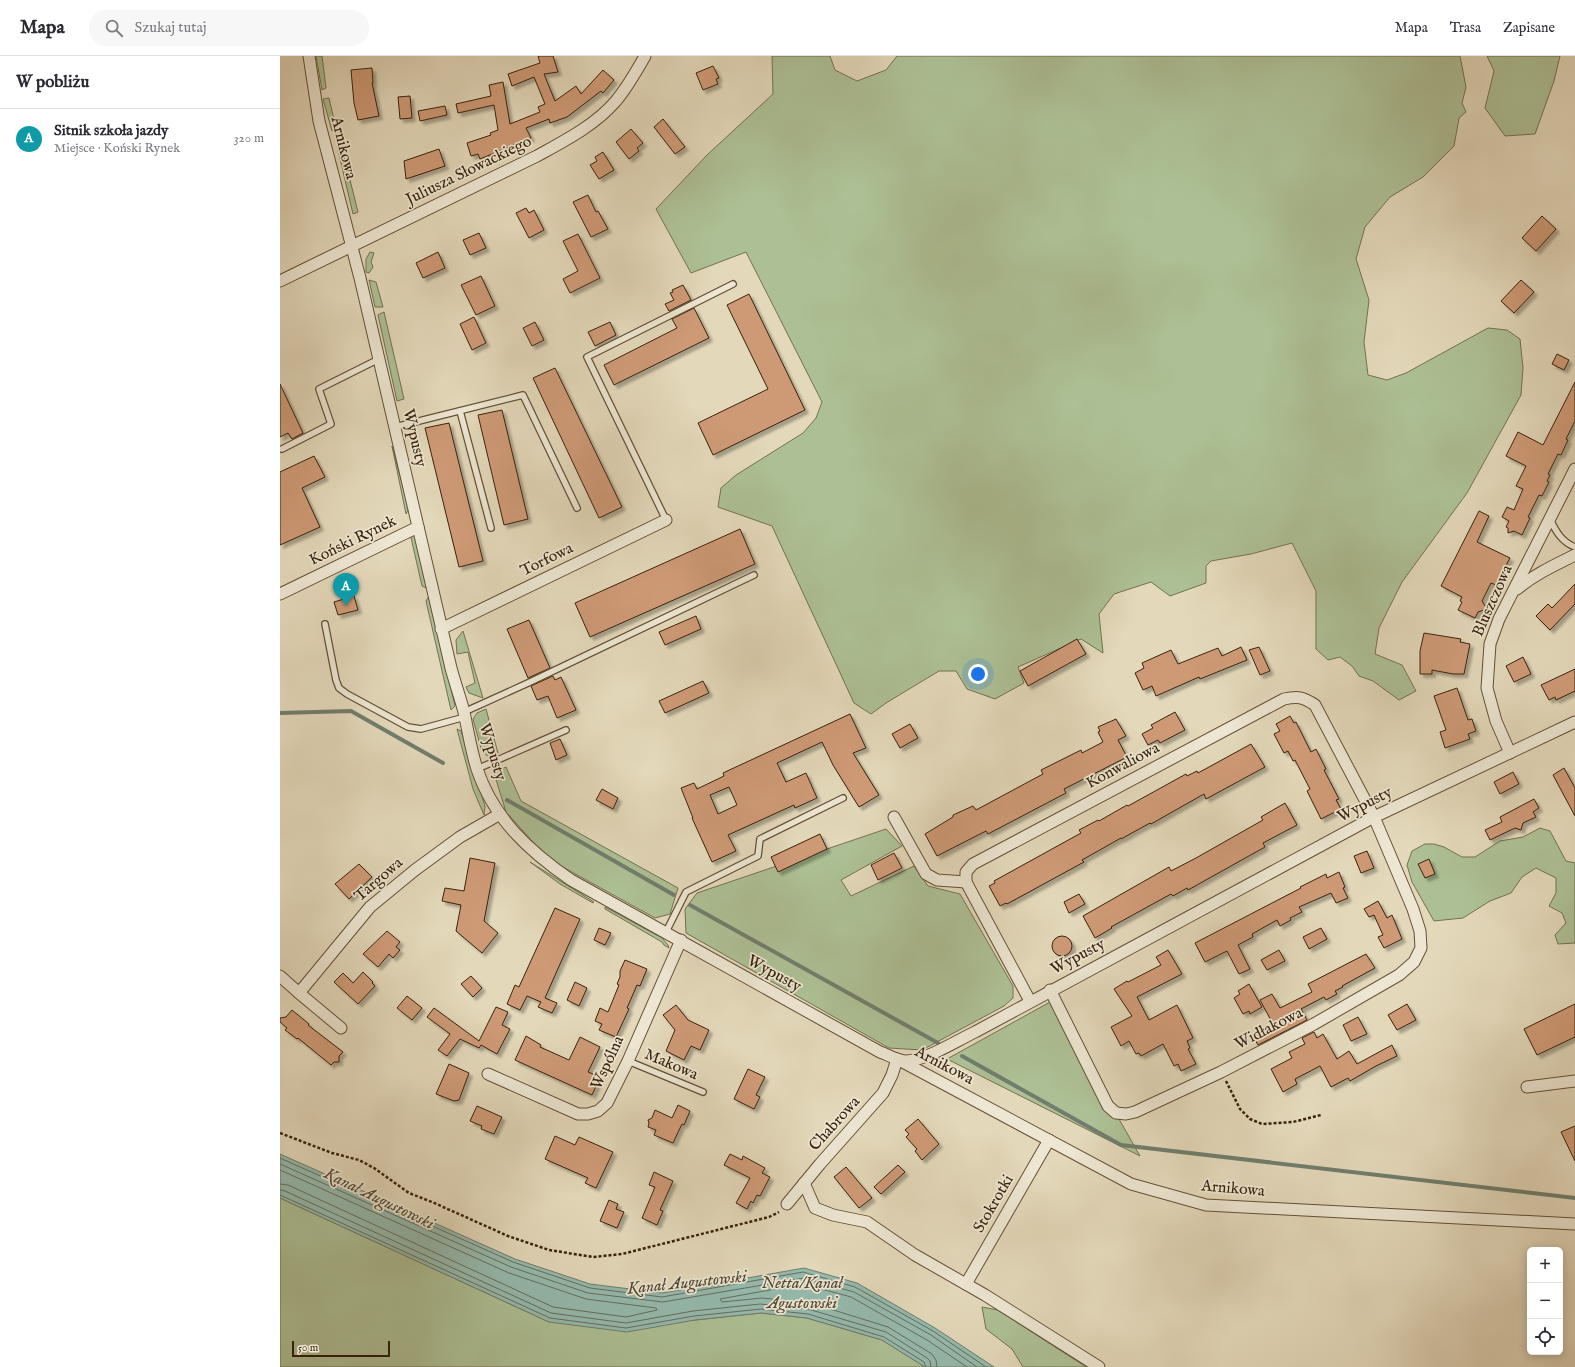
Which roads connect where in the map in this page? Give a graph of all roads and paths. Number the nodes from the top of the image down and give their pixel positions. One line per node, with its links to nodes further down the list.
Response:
1 (309, 56): 3 (street, Arnikowa)
2 (645, 56): 3 (street, Juliusza Słowackiego)
3 (352, 246): 4 (street, Juliusza Słowackiego); 6 (street, Wypusty)
4 (280, 281)
5 (733, 284): 13 (lane)
6 (379, 359): 8 (street, Wypusty); 9 (lane)
7 (460, 411): 8 (lane); 11 (lane); 15 (lane)
8 (395, 427): 14 (street, Wypusty)
9 (282, 449)
10 (1575, 469): 12 (street, Bluszczowa)
11 (577, 508)
12 (1550, 519): 16 (lane); 19 (street, Bluszczowa)
13 (666, 520): 22 (street, Torfowa)
14 (418, 527): 20 (street, Koński Rynek); 22 (street, Wypusty)
15 (491, 528)
16 (1575, 547)
17 (1575, 555): 19 (street)
18 (754, 575): 23 (lane)
19 (1514, 592): 26 (street, Bluszczowa)
20 (280, 594)
21 (325, 624): 23 (lane)
22 (442, 628): 23 (street, Wypusty)
23 (464, 715): 27 (street, Wypusty)
24 (1575, 722): 26 (street, Wypusty)
25 (566, 730): 27 (lane)
26 (1510, 753): 31 (street, Wypusty)
27 (477, 769): 29 (street, Wypusty)
28 (843, 798): 33 (lane)
29 (500, 814): 33 (street, Wypusty); 37 (street, Targowa)
30 (894, 817): 32 (street)
31 (1374, 817): 32 (street, Konwaliowa); 36 (street, Wypusty); 42 (street, Widłakowa)
32 (966, 882): 38 (street)
33 (666, 932): 34 (street, Wypusty)
34 (681, 940): 40 (street, Wypusty); 41 (street, Wspólna)
35 (280, 976): 37 (street)
36 (1050, 990): 38 (street, Wypusty); 42 (street, Widłakowa)
37 (299, 993): 39 (street)
38 (1030, 1001): 40 (street, Wypusty)
39 (341, 1028)
40 (897, 1059): 49 (street, Arnikowa); 50 (street, Chabrowa)
41 (628, 1060): 43 (street, Wspólna); 46 (lane, Makowa)
42 (1221, 1072): 47 (path)
43 (488, 1074)
44 (1575, 1081): 45 (street)
45 (1527, 1087)
46 (703, 1092)
47 (1321, 1116)
48 (280, 1133): 51 (path)
49 (1049, 1140): 52 (street, Arnikowa); 53 (street, Stokrotki)
50 (804, 1183): 51 (street, Chabrowa); 53 (street)
51 (787, 1204)
52 (1575, 1224)
53 (966, 1284): 54 (street)
54 (1099, 1367)

